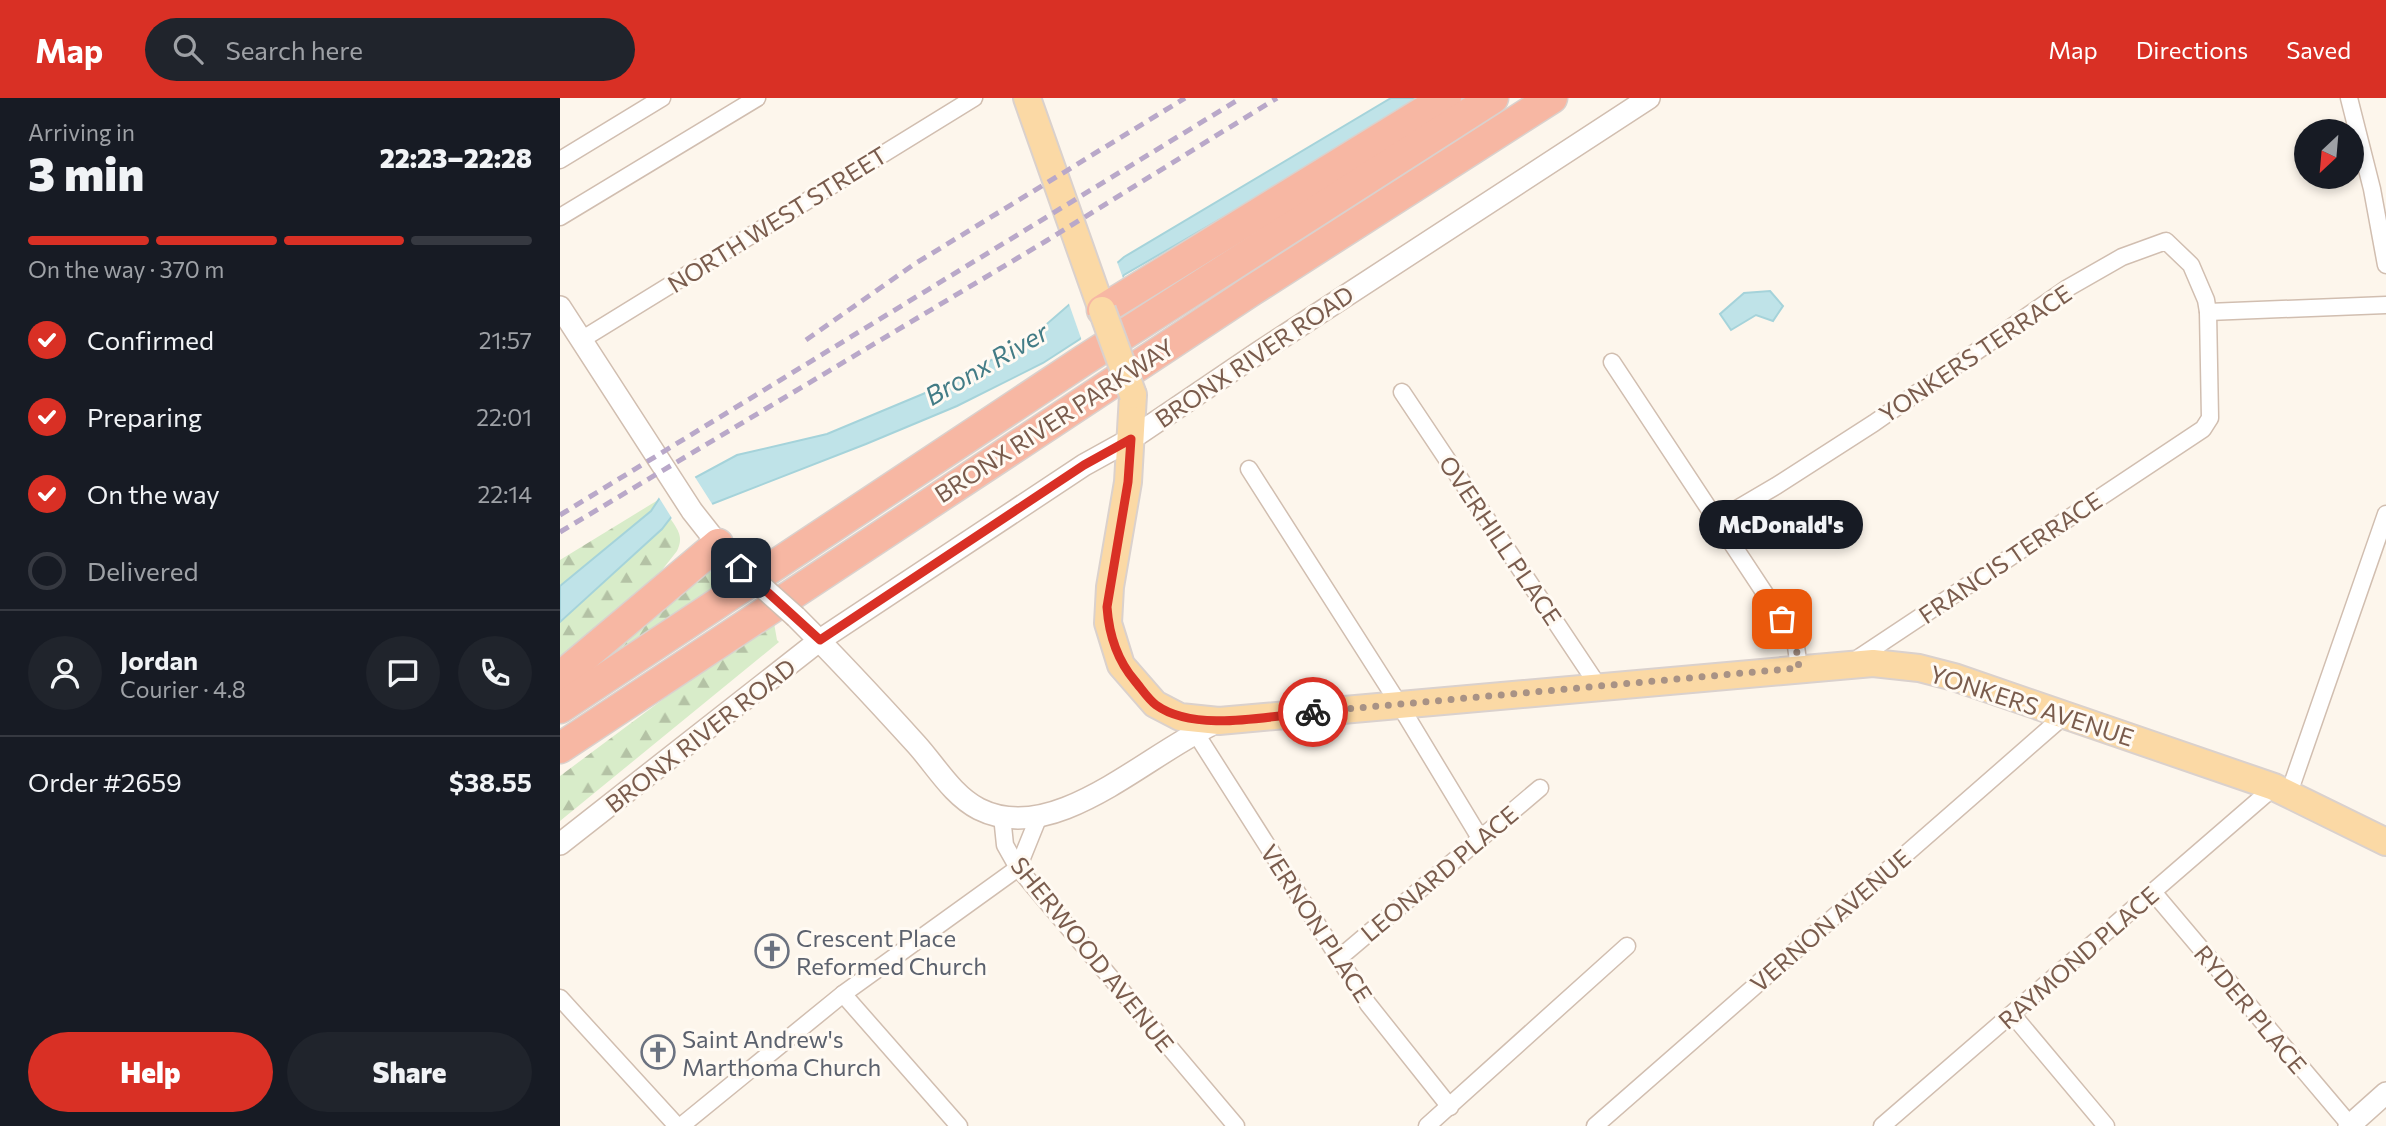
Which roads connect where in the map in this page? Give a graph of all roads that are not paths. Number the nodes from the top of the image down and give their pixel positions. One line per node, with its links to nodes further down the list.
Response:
1 (662, 98): 10 (street)
2 (757, 98): 11 (street)
3 (974, 98): 17 (street, NORTH WEST STREET)
4 (1027, 98): 15 (main road, YONKERS AVENUE)
5 (1446, 98): 15 (highway)
6 (1493, 98): 31 (highway, BRONX RIVER PARKWAY)
7 (1552, 98): 34 (highway, BRONX RIVER PARKWAY)
8 (1649, 98): 20 (street, BRONX RIVER ROAD)
9 (2349, 98): 12 (street)
10 (560, 160)
11 (560, 217)
12 (2386, 265)
13 (2386, 305): 16 (street)
14 (560, 307): 17 (street)
15 (1102, 310): 20 (main road, YONKERS AVENUE, bridge)
16 (2208, 312): 23 (street, YONKERS TERRACE); 26 (street, FRANCIS TERRACE)
17 (581, 340): 24 (street)
18 (1612, 362): 23 (street)
19 (1402, 393): 29 (street, OVERHILL PLACE)
20 (1131, 439): 25 (street, BRONX RIVER ROAD); 33 (main road, YONKERS AVENUE)
21 (1249, 468): 30 (street)
22 (2386, 514): 36 (street)
23 (1718, 520): 27 (street)
24 (718, 544): 25 (street, bridge); 28 (highway)
25 (820, 640): 37 (street); 41 (street, BRONX RIVER ROAD)
26 (1849, 664): 27 (main road, YONKERS AVENUE); 32 (main road, YONKERS AVENUE)
27 (1799, 668): 29 (main road, YONKERS AVENUE)
28 (560, 677)
29 (1599, 687): 30 (main road, YONKERS AVENUE)
30 (1399, 704): 33 (main road, YONKERS AVENUE); 39 (street)
31 (560, 708)
32 (2066, 715): 36 (main road, YONKERS AVENUE); 55 (street, VERNON AVENUE)
33 (1207, 726): 38 (street); 45 (street, VERNON PLACE)
34 (560, 748)
35 (1539, 788): 39 (street, LEONARD PLACE)
36 (2281, 790): 40 (main road, YONKERS AVENUE); 43 (street, RAYMOND PLACE)
37 (1002, 816): 38 (street); 42 (street, SHERWOOD AVENUE)
38 (1039, 816): 42 (street)
39 (1480, 838): 45 (street, LEONARD PLACE)
40 (2386, 842)
41 (560, 844)
42 (1018, 868): 46 (street); 53 (street, SHERWOOD AVENUE)
43 (2153, 892): 48 (street, RAYMOND PLACE); 58 (street, RYDER PLACE)
44 (1627, 946): 50 (street)
45 (1338, 959): 50 (street, VERNON PLACE)
46 (843, 994): 51 (street); 52 (street)
47 (560, 998): 51 (street)
48 (2012, 1014): 56 (street, RAYMOND PLACE); 57 (street)
49 (2386, 1093): 58 (street)
50 (1450, 1107): 54 (street)
51 (679, 1126)
52 (959, 1126)
53 (1236, 1126)
54 (1427, 1126)
55 (1595, 1126)
56 (1882, 1126)
57 (2106, 1126)
58 (2350, 1126)

